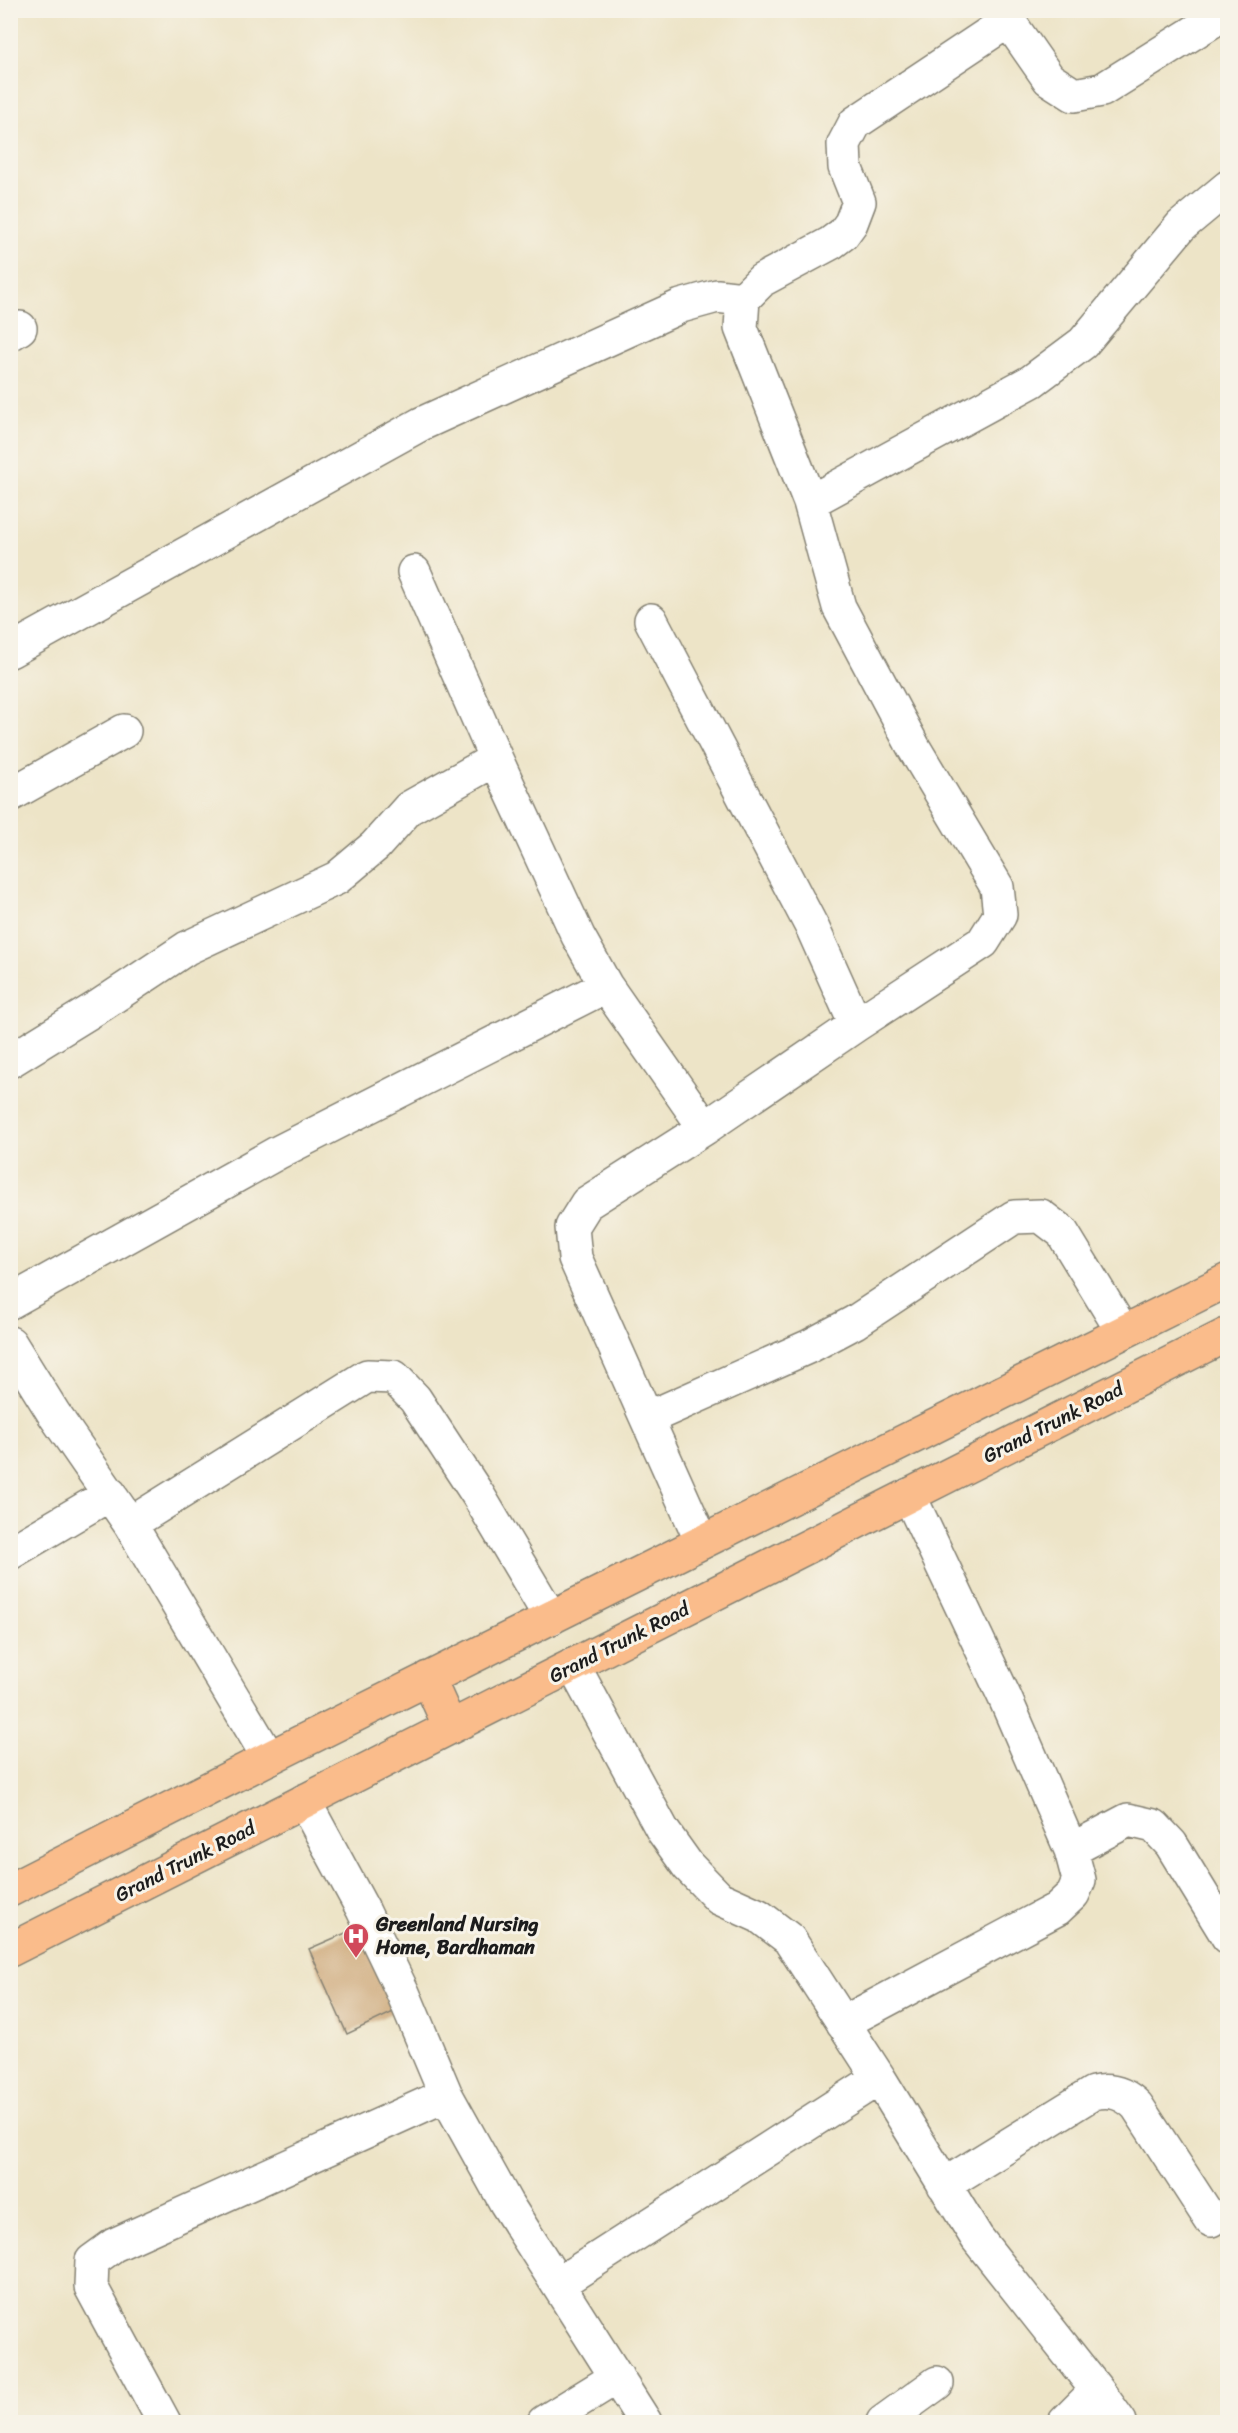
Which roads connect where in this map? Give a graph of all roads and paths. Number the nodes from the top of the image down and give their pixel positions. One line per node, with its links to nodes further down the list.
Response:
1 (1227, 11): 2 (street)
2 (1004, 16): 4 (street)
3 (1227, 187): 5 (street)
4 (743, 299): 5 (street); 8 (street)
5 (810, 502): 13 (street)
6 (414, 572): 10 (street)
7 (651, 620): 13 (street)
8 (10, 651)
9 (124, 731): 11 (street)
10 (496, 759): 12 (street); 14 (street)
11 (10, 795)
12 (606, 986): 15 (street); 17 (street)
13 (856, 1025): 15 (street)
14 (10, 1061)
15 (705, 1128): 21 (street)
16 (1227, 1280): 18 (main road)
17 (10, 1302)
18 (1123, 1332): 21 (street); 25 (main road)
19 (1227, 1334): 23 (main road, Grand Trunk Road)
20 (10, 1343): 22 (street)
21 (648, 1418): 25 (street)
22 (110, 1494): 24 (street); 26 (street)
23 (909, 1495): 28 (main road, Grand Trunk Road); 33 (street)
24 (130, 1524): 27 (street); 31 (street)
25 (702, 1542): 27 (main road)
26 (10, 1553)
27 (551, 1618): 29 (main road)
28 (573, 1665): 30 (main road, Grand Trunk Road); 37 (street)
29 (428, 1678): 30 (main road); 31 (main road)
30 (450, 1727): 32 (main road, Grand Trunk Road)
31 (269, 1758): 34 (main road)
32 (304, 1801): 36 (main road, Grand Trunk Road); 39 (street)
33 (1071, 1850): 35 (street); 37 (street)
34 (10, 1890)
35 (1227, 1937)
36 (10, 1950)
37 (843, 2023): 38 (street)
38 (879, 2078): 40 (street); 42 (street)
39 (446, 2095): 42 (street); 46 (street)
40 (944, 2185): 41 (street); 45 (street)
41 (1211, 2220)
42 (558, 2284): 43 (street)
43 (617, 2378): 47 (street); 48 (street)
44 (937, 2383): 49 (street)
45 (1097, 2390): 50 (street); 51 (street)
46 (164, 2422)
47 (544, 2422)
48 (645, 2422)
49 (883, 2422)
50 (1065, 2422)
51 (1120, 2422)

